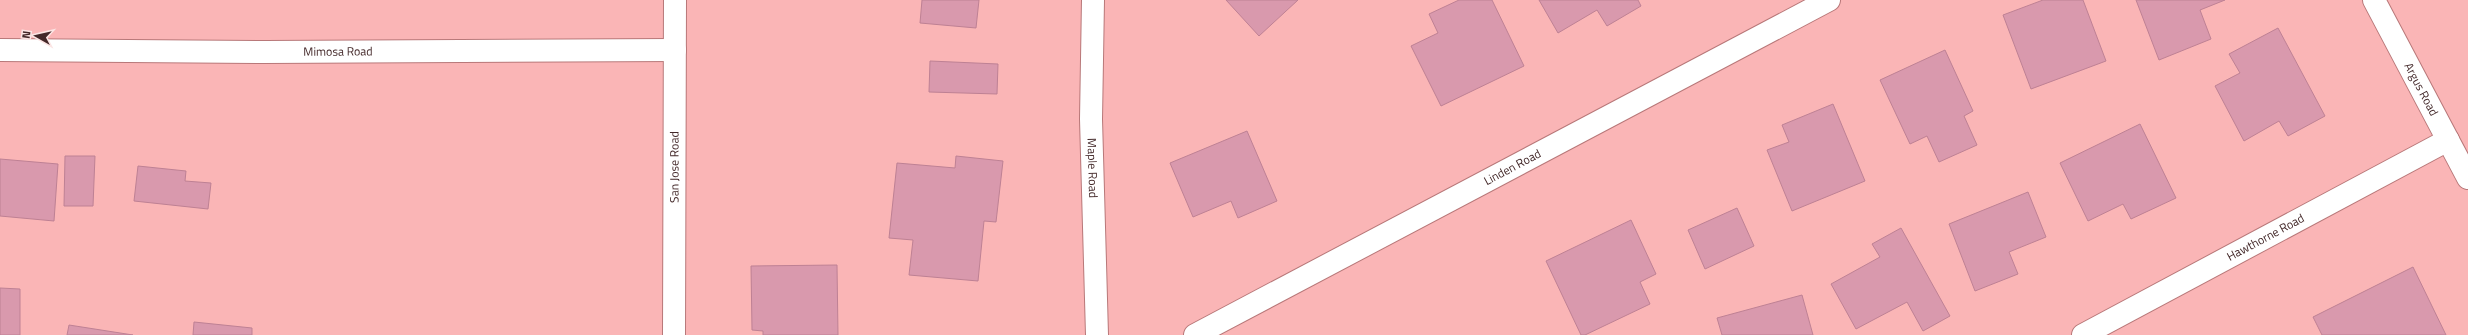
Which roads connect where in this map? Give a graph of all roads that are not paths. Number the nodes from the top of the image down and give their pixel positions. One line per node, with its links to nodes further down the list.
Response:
1 (675, 0): 6 (street, San Jose Road)
2 (1093, 0): 10 (street, Maple Road)
3 (1829, 0): 11 (street, Linden Road)
4 (2374, 0): 7 (street, Argus Road)
5 (0, 50): 6 (street, Mimosa Road)
6 (675, 50): 9 (street, San Jose Road)
7 (2448, 140): 8 (street, Argus Road); 12 (street, Hawthorne Road)
8 (2468, 178)
9 (674, 335)
10 (1097, 335)
11 (1195, 335)
12 (2083, 335)

